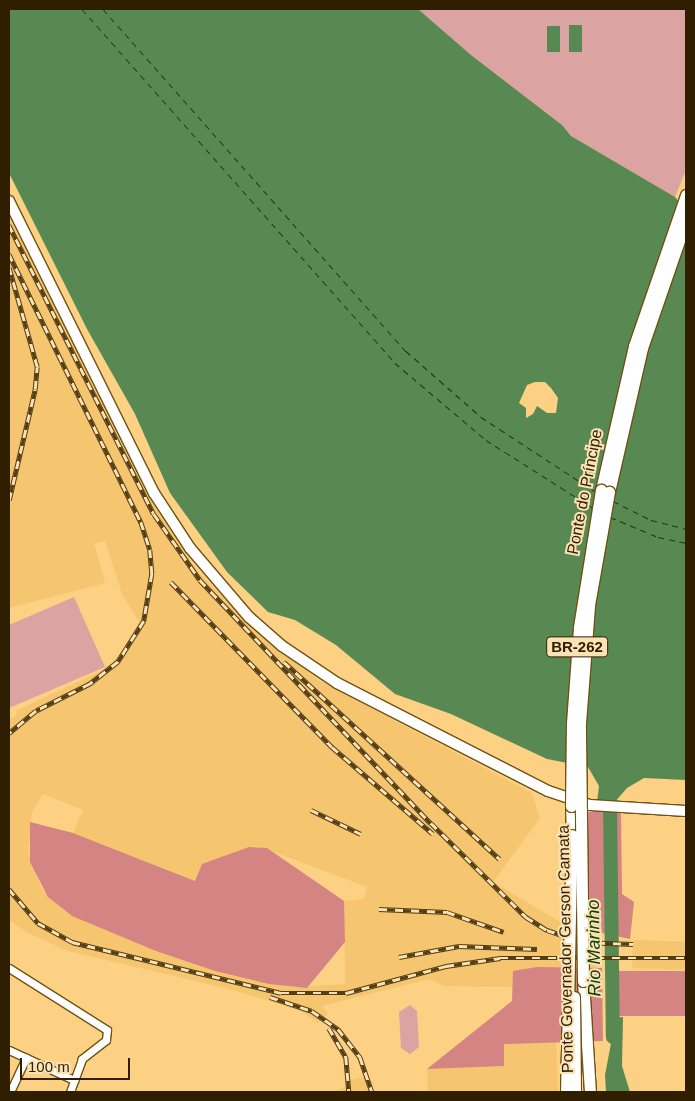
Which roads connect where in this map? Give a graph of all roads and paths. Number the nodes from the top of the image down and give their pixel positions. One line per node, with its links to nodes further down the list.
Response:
1 (686, 195): 4 (main road, Ponte do Príncipe / BR-262, bridge)
2 (9, 201): 4 (street)
3 (686, 220): 4 (main road, Ponte do Príncipe / BR-262, bridge)
4 (580, 805): 5 (street); 6 (main road, Ponte Governador Gerson Camata / BR-262); 8 (main road, Ponte Governador Gerson Camata, bridge)
5 (686, 811)
6 (572, 835): 14 (main road, BR-262, bridge); 15 (main road, Ponte Governador Gerson Camata, bridge)
7 (9, 968): 11 (street)
8 (583, 981): 16 (main road, Ponte Governador Gerson Camata); 17 (main road)
9 (9, 1050): 10 (street)
10 (26, 1058): 11 (street); 12 (street)
11 (74, 1080): 13 (street)
12 (10, 1092)
13 (70, 1092)
14 (566, 1092)
15 (575, 1092)
16 (584, 1092)
17 (590, 1092)

